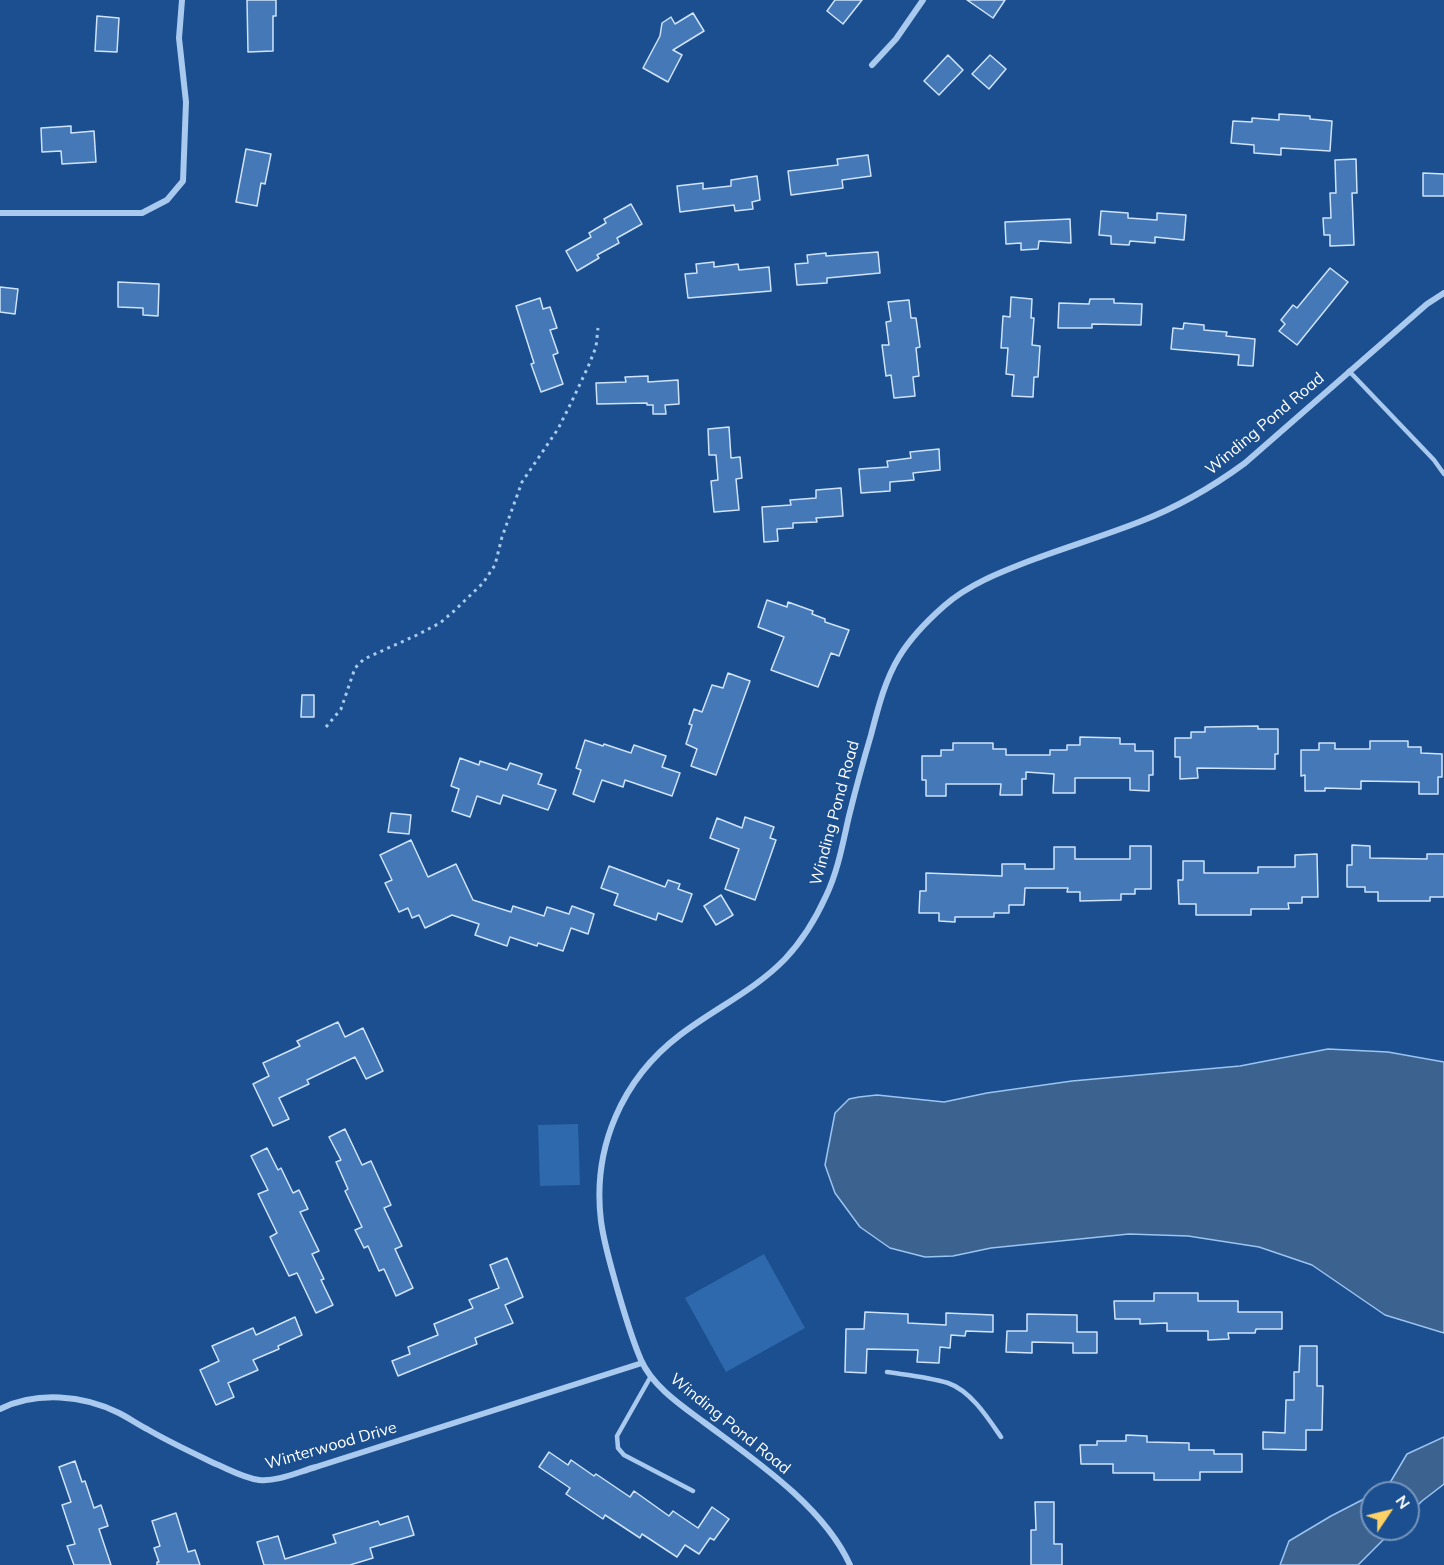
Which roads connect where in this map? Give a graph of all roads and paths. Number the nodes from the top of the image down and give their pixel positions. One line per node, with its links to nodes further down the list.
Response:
1 (182, 0): 4 (street)
2 (923, 0): 3 (street)
3 (872, 65)
4 (0, 213)
5 (1444, 293): 7 (street, Winding Pond Road)
6 (598, 328): 9 (path)
7 (1349, 371): 8 (lane); 10 (street, Winding Pond Road)
8 (1444, 474)
9 (326, 727)
10 (642, 1363): 12 (street, Winding Pond Road); 13 (street, Winterwood Drive)
11 (887, 1372): 14 (lane)
12 (651, 1376): 15 (lane); 16 (street, Winding Pond Road)
13 (0, 1409)
14 (1001, 1437)
15 (693, 1491)
16 (850, 1565)

